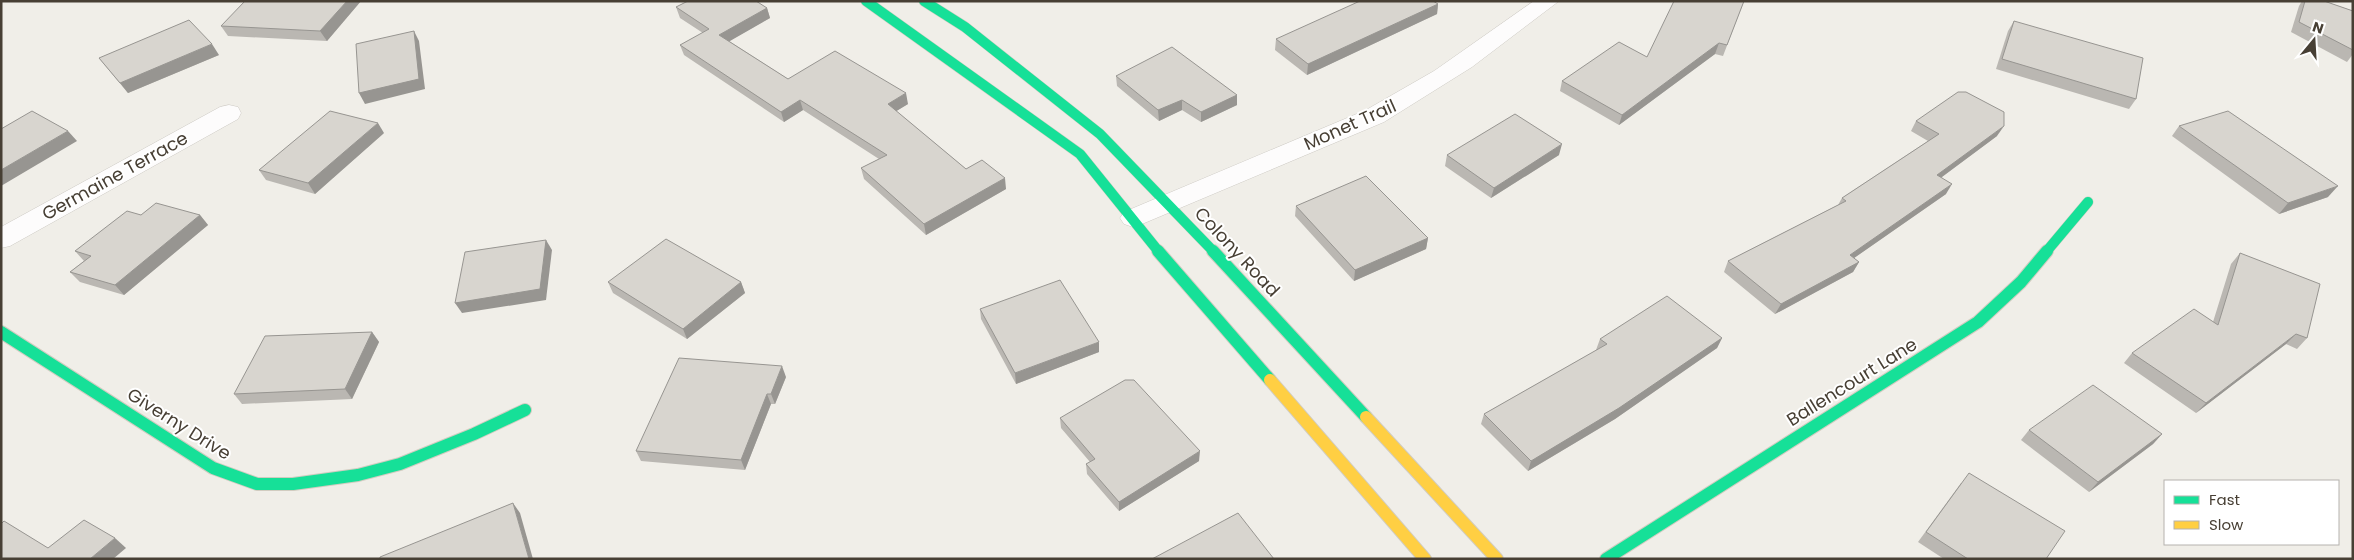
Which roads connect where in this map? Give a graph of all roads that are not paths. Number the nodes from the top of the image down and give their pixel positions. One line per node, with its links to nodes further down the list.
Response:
1 (866, 1): 7 (main road)
2 (924, 1): 6 (main road, Colony Road)
3 (1548, 1): 6 (street, Monet Trail)
4 (229, 113): 8 (street, Germaine Terrace)
5 (2088, 202): 13 (main road, Ballencourt Lane)
6 (1169, 204): 7 (street, Monet Trail); 12 (main road, Colony Road)
7 (1133, 218): 11 (main road)
8 (1, 239)
9 (1, 332): 10 (main road, Giverny Drive)
10 (526, 410)
11 (1425, 559)
12 (1497, 559)
13 (1606, 559)

